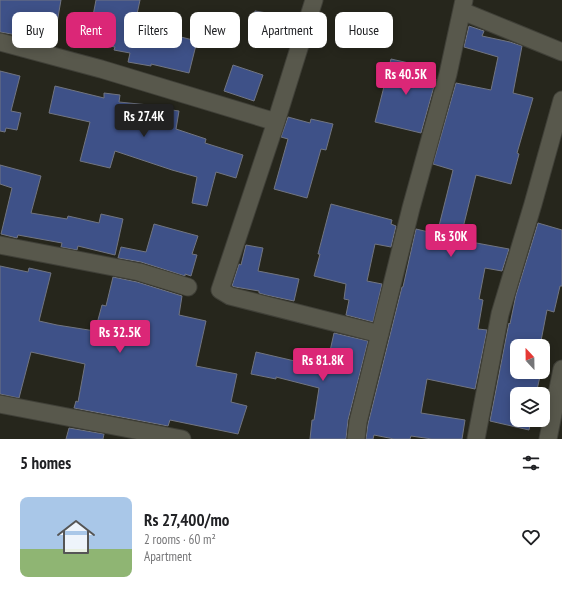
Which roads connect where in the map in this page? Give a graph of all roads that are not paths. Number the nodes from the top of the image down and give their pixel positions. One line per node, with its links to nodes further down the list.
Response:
1 (314, 0): 6 (street)
2 (463, 5): 4 (street); 9 (street)
3 (0, 42): 6 (street)
4 (562, 52)
5 (562, 100): 14 (street)
6 (276, 122): 9 (street)
7 (0, 246): 8 (street)
8 (188, 287)
9 (380, 334): 13 (street)
10 (562, 369): 15 (street)
11 (0, 404): 12 (street)
12 (182, 439)
13 (356, 439)
14 (476, 439)
15 (548, 439)

